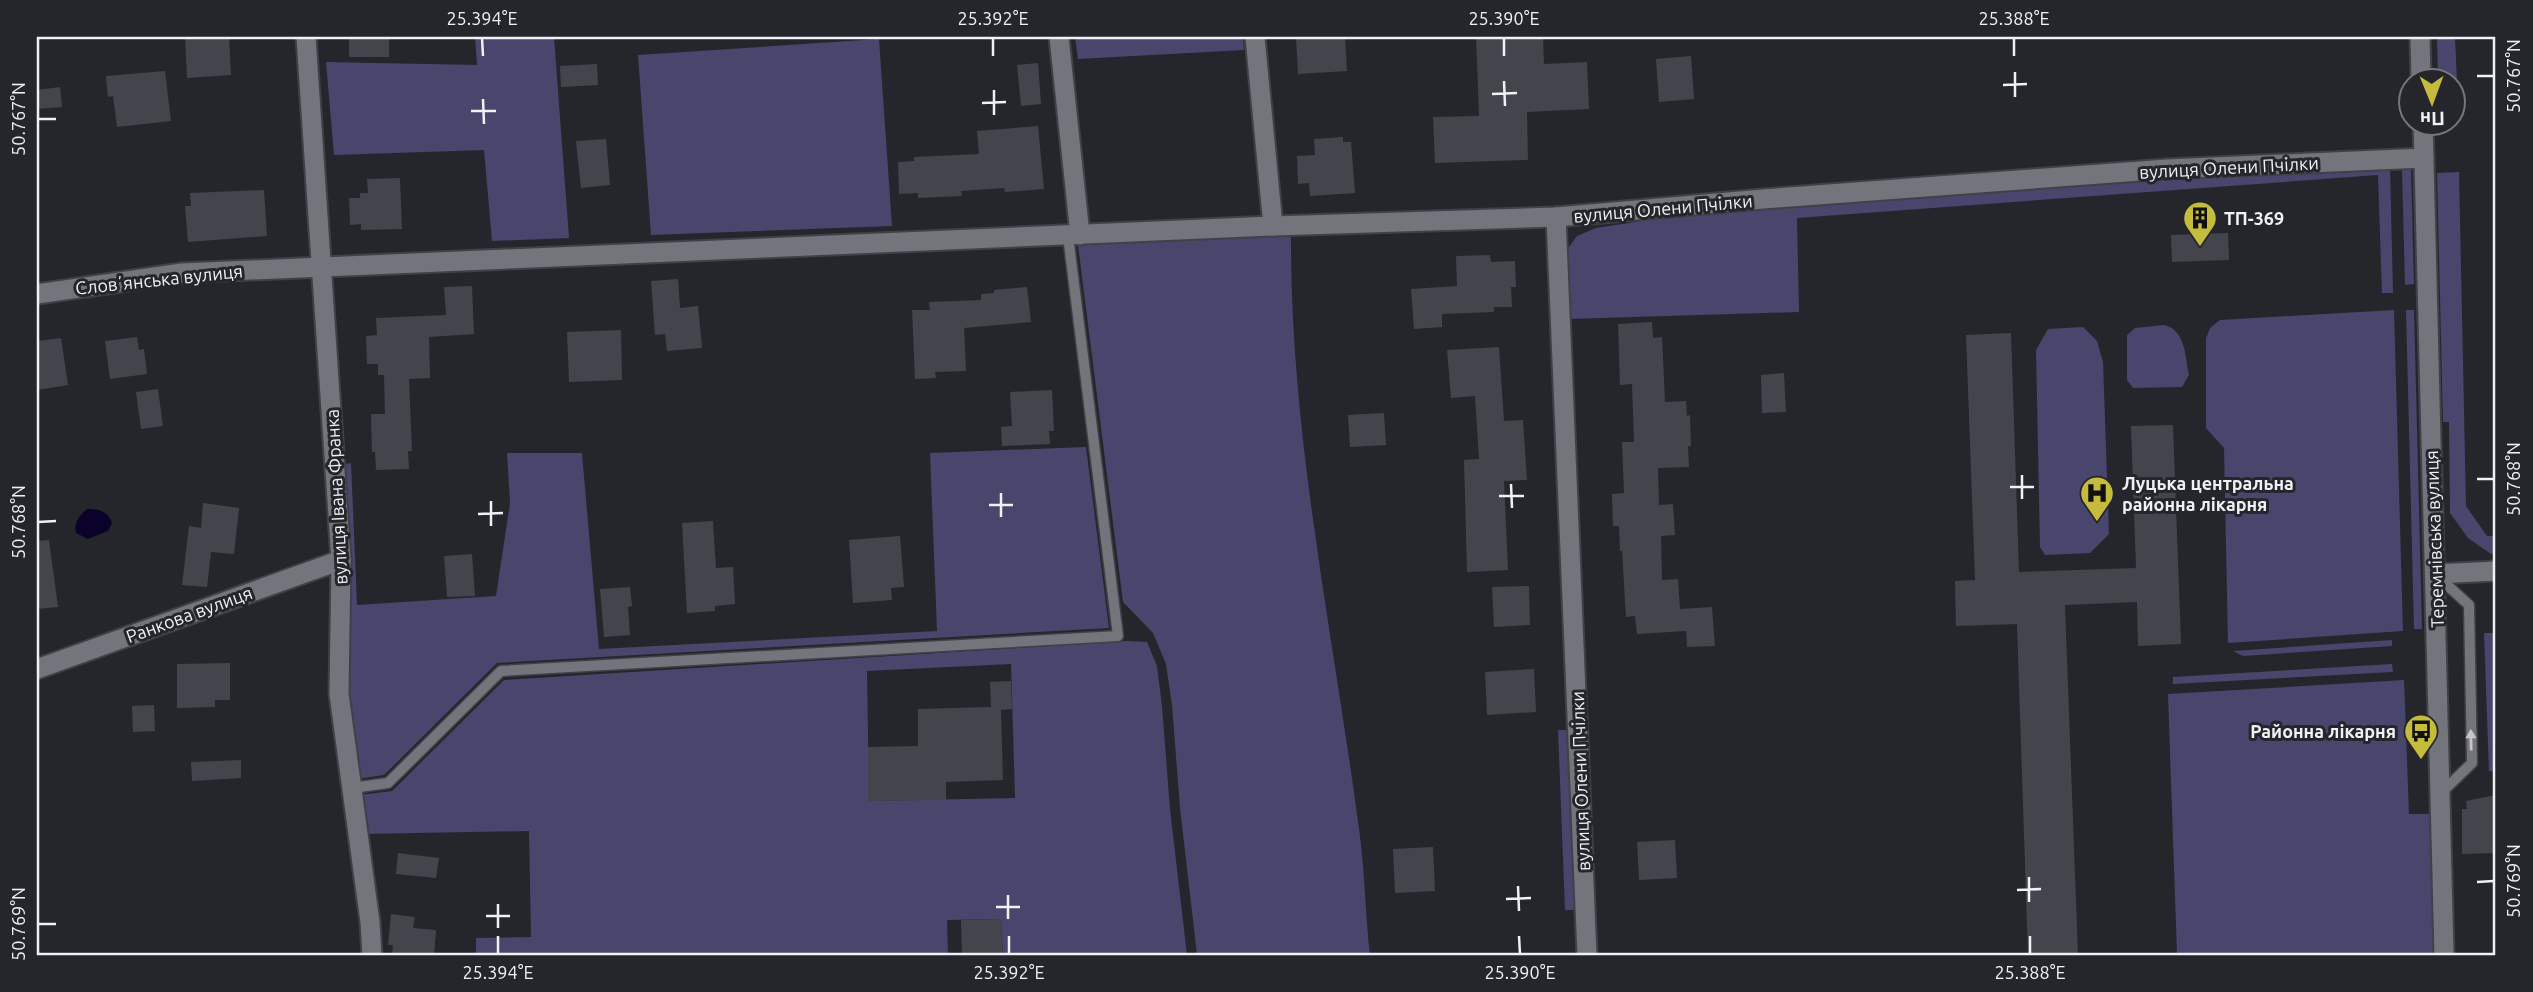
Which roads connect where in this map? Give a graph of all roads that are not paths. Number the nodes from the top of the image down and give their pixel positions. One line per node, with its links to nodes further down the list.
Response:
1 (306, 37): 11 (street, вулиця Івана Франка)
2 (1059, 37): 10 (street)
3 (1255, 37): 9 (street)
4 (2420, 37): 5 (street)
5 (2421, 66)
6 (2423, 136): 7 (street, Теремнівська вулиця)
7 (2424, 158): 8 (street, вулиця Олени Пчілки); 15 (street, Теремнівська вулиця)
8 (1556, 217): 9 (street, Словʼянська вулиця); 20 (street, вулиця Олени Пчілки)
9 (1273, 226): 10 (street, Словʼянська вулиця)
10 (1074, 236): 11 (street, Словʼянська вулиця); 17 (lane)
11 (323, 265): 12 (street, Словʼянська вулиця); 13 (street, вулиця Івана Франка)
12 (37, 293)
13 (341, 560): 16 (street, Ранкова вулиця); 17 (street, вулиця Івана Франка)
14 (2496, 571): 15 (street)
15 (2435, 574): 18 (street, Теремнівська вулиця); 18 (lane, one-way to 15)
16 (37, 669)
17 (352, 788): 19 (street, вулиця Івана Франка)
18 (2439, 794): 21 (street, Теремнівська вулиця)
19 (372, 955)
20 (1587, 955)
21 (2445, 955)

